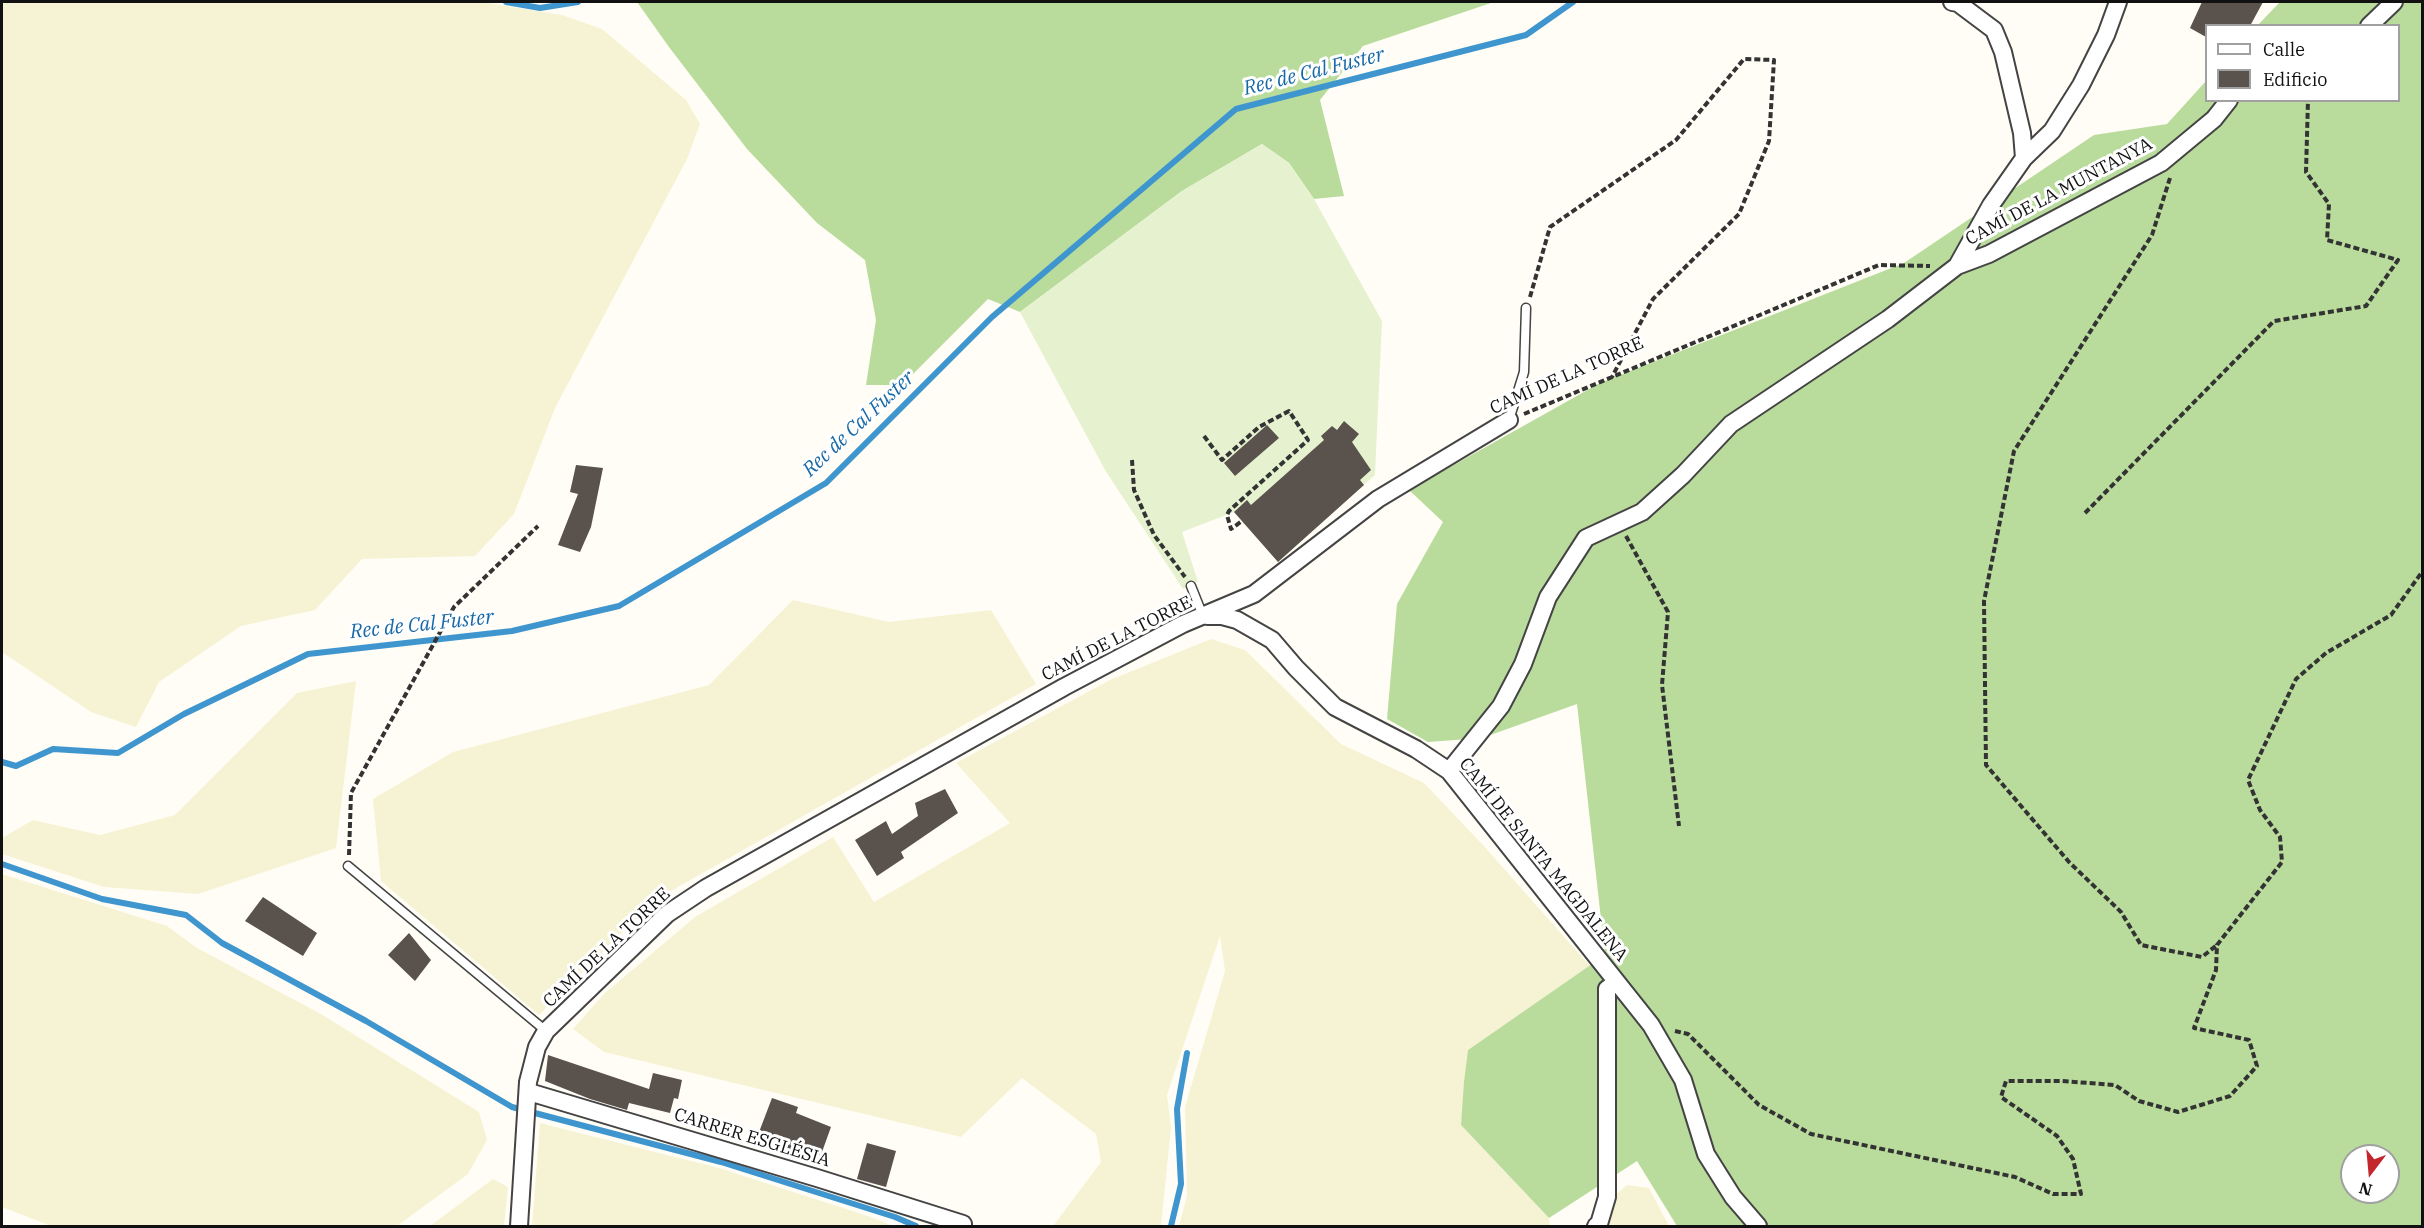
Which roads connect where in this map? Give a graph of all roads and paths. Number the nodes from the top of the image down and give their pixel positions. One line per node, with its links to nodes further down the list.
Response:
1 (1952, 2): 8 (street)
2 (2118, 2): 8 (street)
3 (2394, 2): 4 (street)
4 (2371, 24)
5 (2227, 102): 7 (street, CAMÍ DE LA MUNTANYA)
6 (2308, 102): 15 (path)
7 (2178, 148): 9 (street, CAMÍ DE LA MUNTANYA); 25 (path)
8 (2024, 158): 9 (street)
9 (1957, 266): 11 (path, CAMÍ DE LA TORRE); 17 (street)
10 (1526, 308): 11 (path); 12 (lane)
11 (1612, 377): 12 (path, CAMÍ DE LA TORRE)
12 (1509, 420): 21 (street, CAMÍ DE LA TORRE)
13 (1204, 436): 16 (path)
14 (1132, 460): 20 (path)
15 (2085, 513)
16 (1242, 521)
17 (1619, 523): 22 (street); 23 (path)
18 (538, 526): 24 (path)
19 (2422, 572): 25 (path)
20 (1191, 586): 21 (lane)
21 (1203, 616): 22 (street, CAMÍ DE SANTA MAGDALENA); 28 (street, CAMÍ DE LA TORRE)
22 (1449, 771): 26 (street, CAMÍ DE SANTA MAGDALENA)
23 (1679, 826)
24 (348, 866): 28 (lane)
25 (2217, 945): 27 (path)
26 (1616, 982): 27 (street, CAMÍ DE SANTA MAGDALENA); 32 (street)
27 (1652, 1025): 33 (street, CAMÍ DE SANTA MAGDALENA)
28 (546, 1031): 29 (street, CAMÍ DE LA TORRE)
29 (529, 1092): 30 (street, CARRER ESGLÉSIA); 31 (street, CAMÍ DE LA TORRE)
30 (963, 1224)
31 (519, 1227)
32 (1596, 1227)
33 (1758, 1227)

